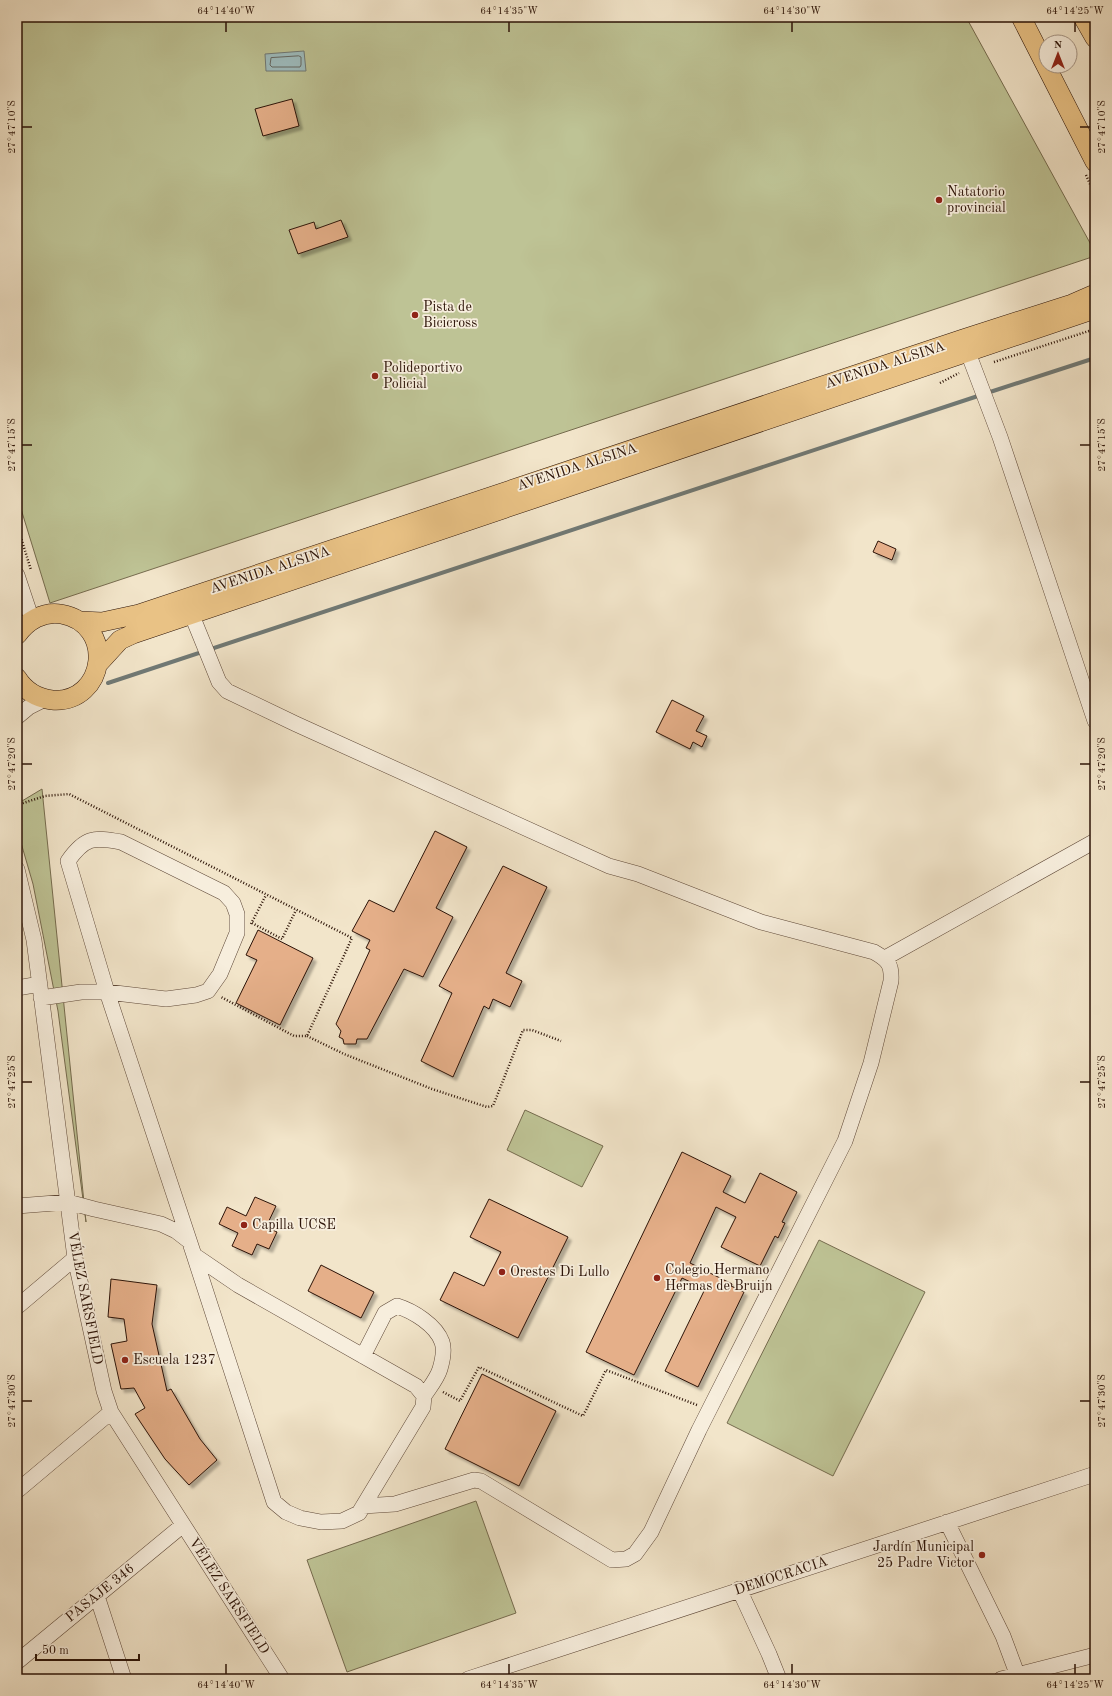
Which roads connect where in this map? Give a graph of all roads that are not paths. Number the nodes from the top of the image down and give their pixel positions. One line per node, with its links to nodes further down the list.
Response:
1 (1021, 17): 4 (main road)
2 (1083, 17): 3 (main road)
3 (1095, 38)
4 (1095, 162)
5 (1095, 294): 7 (main road)
6 (1095, 309): 7 (main road)
7 (1074, 310): 8 (main road, AVENIDA ALSINA)
8 (968, 353): 10 (main road, AVENIDA ALSINA); 12 (main road, AVENIDA ALSINA); 18 (street)
9 (17, 575): 11 (street)
10 (191, 613): 14 (main road, AVENIDA ALSINA); 21 (street)
11 (32, 620): 12 (main road); 13 (main road)
12 (81, 621): 14 (main road)
13 (17, 635)
14 (98, 664): 16 (main road)
15 (17, 679): 16 (main road)
16 (45, 699): 17 (street)
17 (17, 717)
18 (1095, 721)
19 (1095, 841): 21 (street)
20 (17, 869): 23 (street, VÉLEZ SARSFIELD)
21 (885, 958): 36 (street)
22 (17, 988): 23 (street)
23 (41, 991): 24 (street); 25 (street, VÉLEZ SARSFIELD)
24 (107, 992): 24 (street); 27 (street)
25 (68, 1202): 26 (street); 27 (street); 29 (street, VÉLEZ SARSFIELD)
26 (17, 1206)
27 (189, 1241): 28 (street)
28 (194, 1256): 31 (street); 36 (street)
29 (75, 1258): 30 (street); 33 (street, VÉLEZ SARSFIELD)
30 (17, 1307)
31 (363, 1356): 32 (street); 32 (street)
32 (427, 1391): 36 (street)
33 (111, 1412): 35 (street); 38 (street, VÉLEZ SARSFIELD)
34 (1095, 1474): 37 (street, DEMOCRACIA)
35 (17, 1491)
36 (363, 1506)
37 (947, 1522): 39 (street, DEMOCRACIA); 43 (street)
38 (183, 1525): 40 (street, PASAJE 346); 45 (street, VÉLEZ SARSFIELD)
39 (739, 1589): 46 (street, DEMOCRACIA); 47 (street)
40 (97, 1596): 42 (street, PASAJE 346); 44 (street)
41 (1095, 1655): 43 (street)
42 (17, 1662)
43 (1018, 1676): 48 (street)
44 (124, 1679)
45 (282, 1679)
46 (468, 1679)
47 (778, 1679)
48 (1001, 1679)

